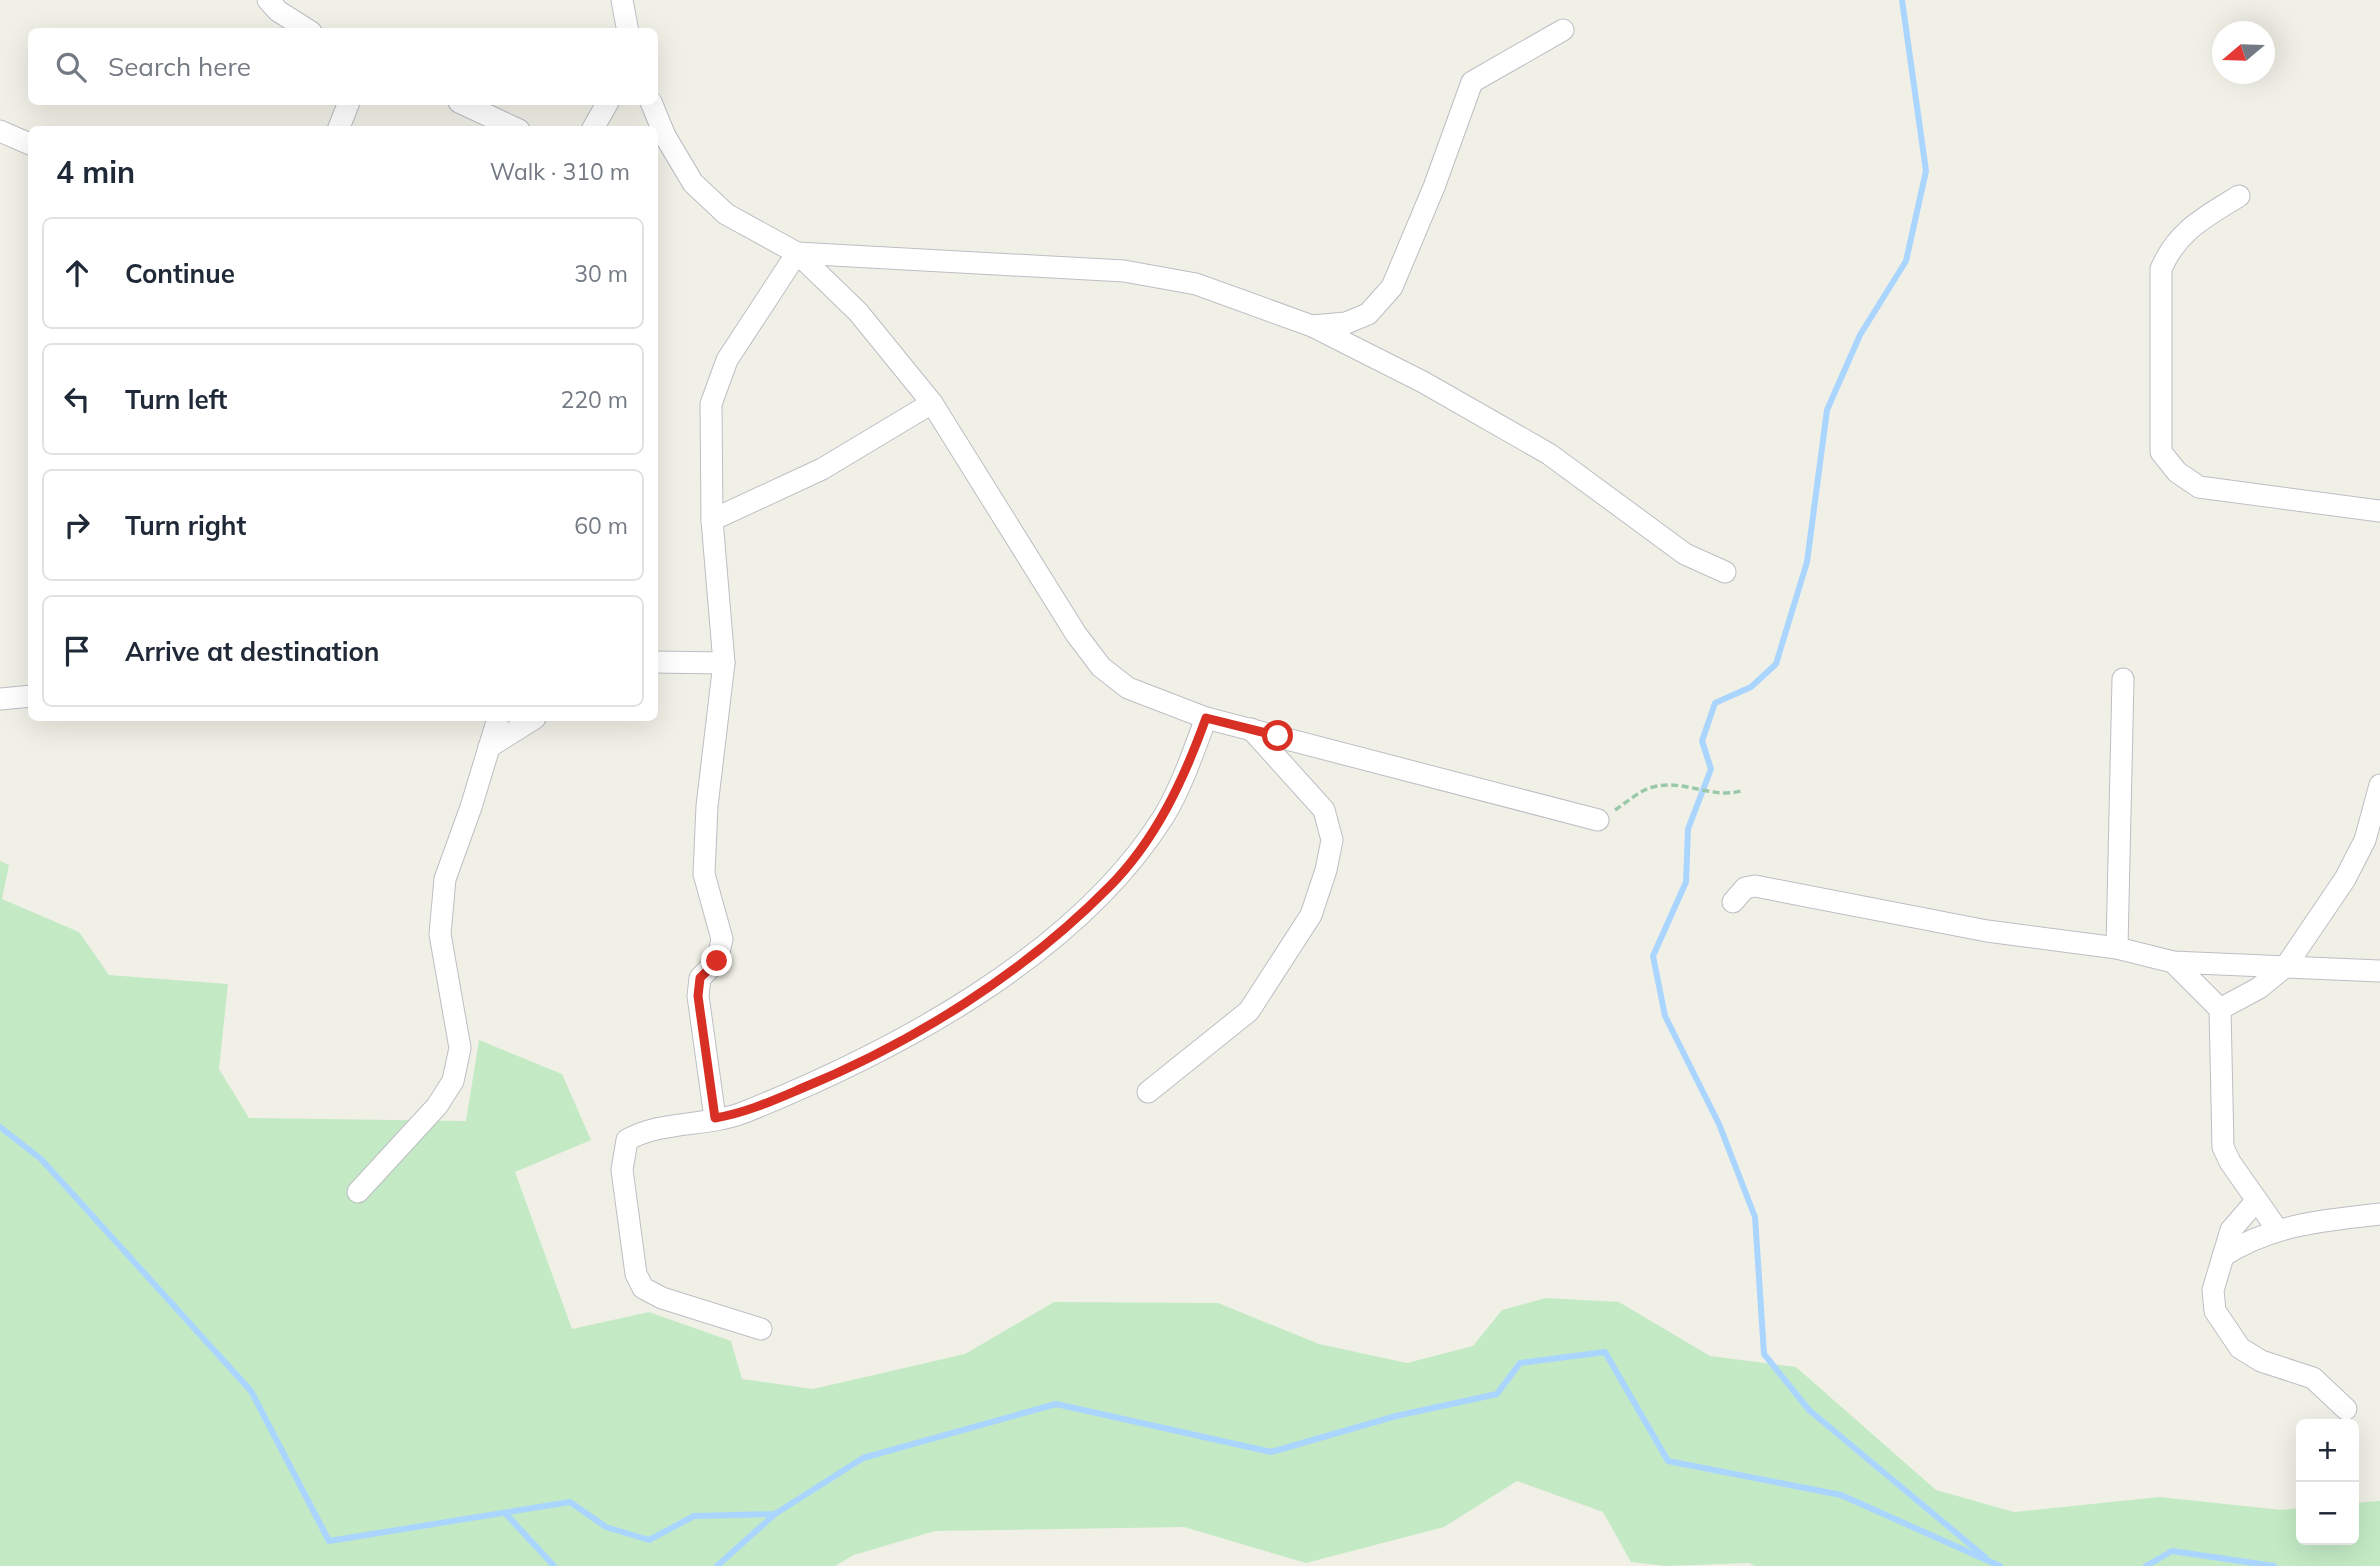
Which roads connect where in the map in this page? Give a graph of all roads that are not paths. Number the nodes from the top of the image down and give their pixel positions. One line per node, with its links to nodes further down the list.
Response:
1 (268, 0): 3 (street)
2 (622, 0): 4 (street)
3 (305, 28)
4 (627, 28)
5 (1563, 30): 17 (street)
6 (348, 105): 10 (street)
7 (465, 105): 11 (street)
8 (606, 105): 12 (street)
9 (652, 105): 16 (street)
10 (340, 126)
11 (510, 126)
12 (594, 126)
13 (0, 131): 14 (street)
14 (28, 143)
15 (2239, 196): 19 (street)
16 (797, 253): 17 (street); 18 (street); 20 (street)
17 (1312, 326): 21 (street)
18 (932, 403): 20 (street); 27 (street)
19 (2380, 511)
20 (712, 520): 23 (street)
21 (1725, 572)
22 (658, 662): 23 (street)
23 (724, 663): 41 (street)
24 (2123, 679): 35 (street)
25 (28, 696): 26 (street)
26 (0, 699)
27 (1206, 718): 30 (street); 41 (street)
28 (497, 721): 31 (street)
29 (530, 721): 31 (street)
30 (1251, 729): 33 (street); 40 (street)
31 (489, 747): 42 (street)
32 (2380, 785): 37 (street)
33 (1598, 820)
34 (1734, 902): 35 (street)
35 (2117, 948): 36 (street)
36 (2173, 961): 37 (street); 39 (street)
37 (2286, 966): 38 (street); 39 (street)
38 (2380, 971)
39 (2220, 1009): 43 (street)
40 (1148, 1092)
41 (715, 1118): 47 (street)
42 (358, 1192)
43 (2256, 1201): 45 (street); 46 (street)
44 (2380, 1214): 45 (street)
45 (2277, 1229): 46 (street)
46 (2223, 1256): 48 (street)
47 (761, 1329)
48 (2346, 1409)

